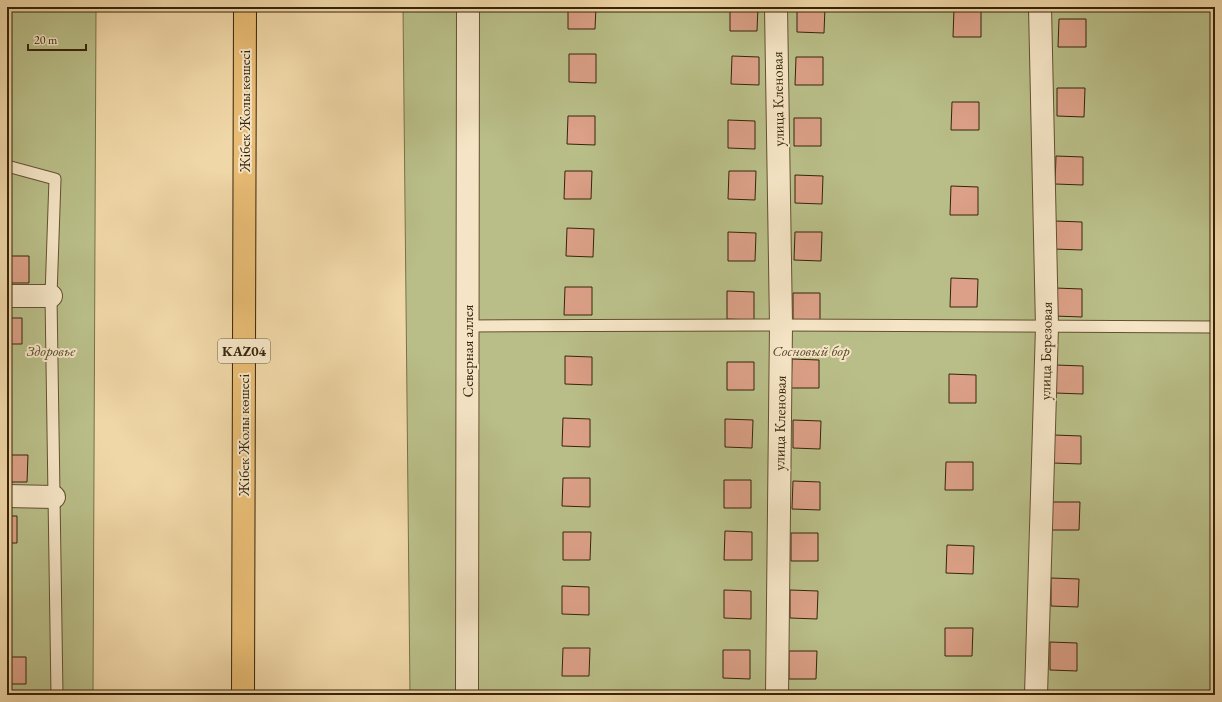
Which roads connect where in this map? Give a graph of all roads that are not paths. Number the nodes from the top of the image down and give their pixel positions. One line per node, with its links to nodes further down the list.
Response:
1 (245, 7): 15 (highway, Жібек Жолы көшесі / KАZ04)
2 (468, 7): 9 (street, Северная аллея)
3 (776, 7): 8 (street, улица Кленовая)
4 (1040, 7): 10 (street, улица Березовая)
5 (7, 166): 7 (lane)
6 (7, 296): 7 (street)
7 (51, 296): 13 (lane)
8 (781, 325): 9 (lane); 10 (lane); 17 (street, улица Кленовая)
9 (468, 326): 16 (street, Северная аллея)
10 (1048, 327): 11 (lane); 18 (street, улица Березовая)
11 (1215, 327)
12 (7, 496): 13 (street)
13 (54, 497): 14 (lane)
14 (57, 695)
15 (243, 695)
16 (467, 695)
17 (777, 695)
18 (1036, 695)

